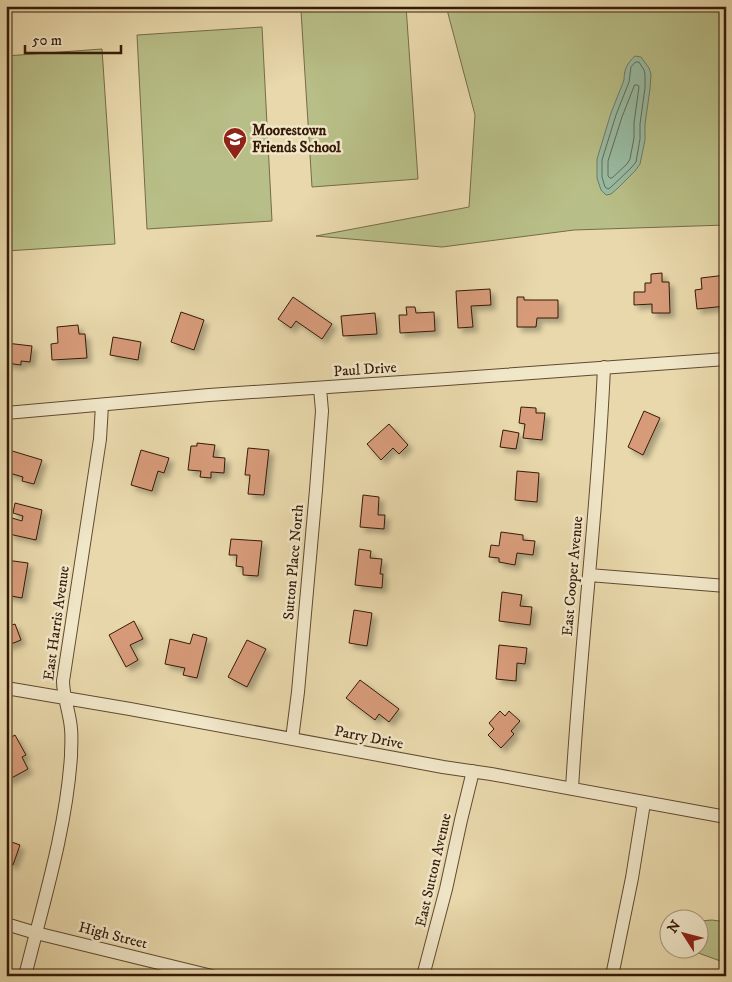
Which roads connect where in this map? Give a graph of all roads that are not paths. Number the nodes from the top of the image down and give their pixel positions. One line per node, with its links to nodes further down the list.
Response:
1 (726, 359): 2 (street, Paul Drive)
2 (604, 367): 3 (street, Paul Drive); 6 (street, East Cooper Avenue)
3 (320, 388): 4 (street, Paul Drive); 10 (street, Sutton Place North)
4 (102, 405): 5 (street, Paul Drive); 9 (street, East Harris Avenue)
5 (6, 413)
6 (589, 575): 7 (street); 12 (street, East Cooper Avenue)
7 (726, 586)
8 (6, 688): 9 (street, Parry Drive)
9 (65, 698): 10 (street, Parry Drive); 16 (street, East Harris Avenue)
10 (292, 739): 11 (street, Parry Drive)
11 (474, 771): 12 (street, Parry Drive); 19 (street, East Sutton Avenue)
12 (572, 789): 13 (street, Parry Drive)
13 (644, 803): 14 (street, Parry Drive); 20 (street)
14 (726, 817)
15 (6, 924): 16 (street, High Street)
16 (36, 933): 17 (street, East Harris Avenue); 18 (street, High Street)
17 (25, 976)
18 (212, 976)
19 (423, 976)
20 (612, 976)

